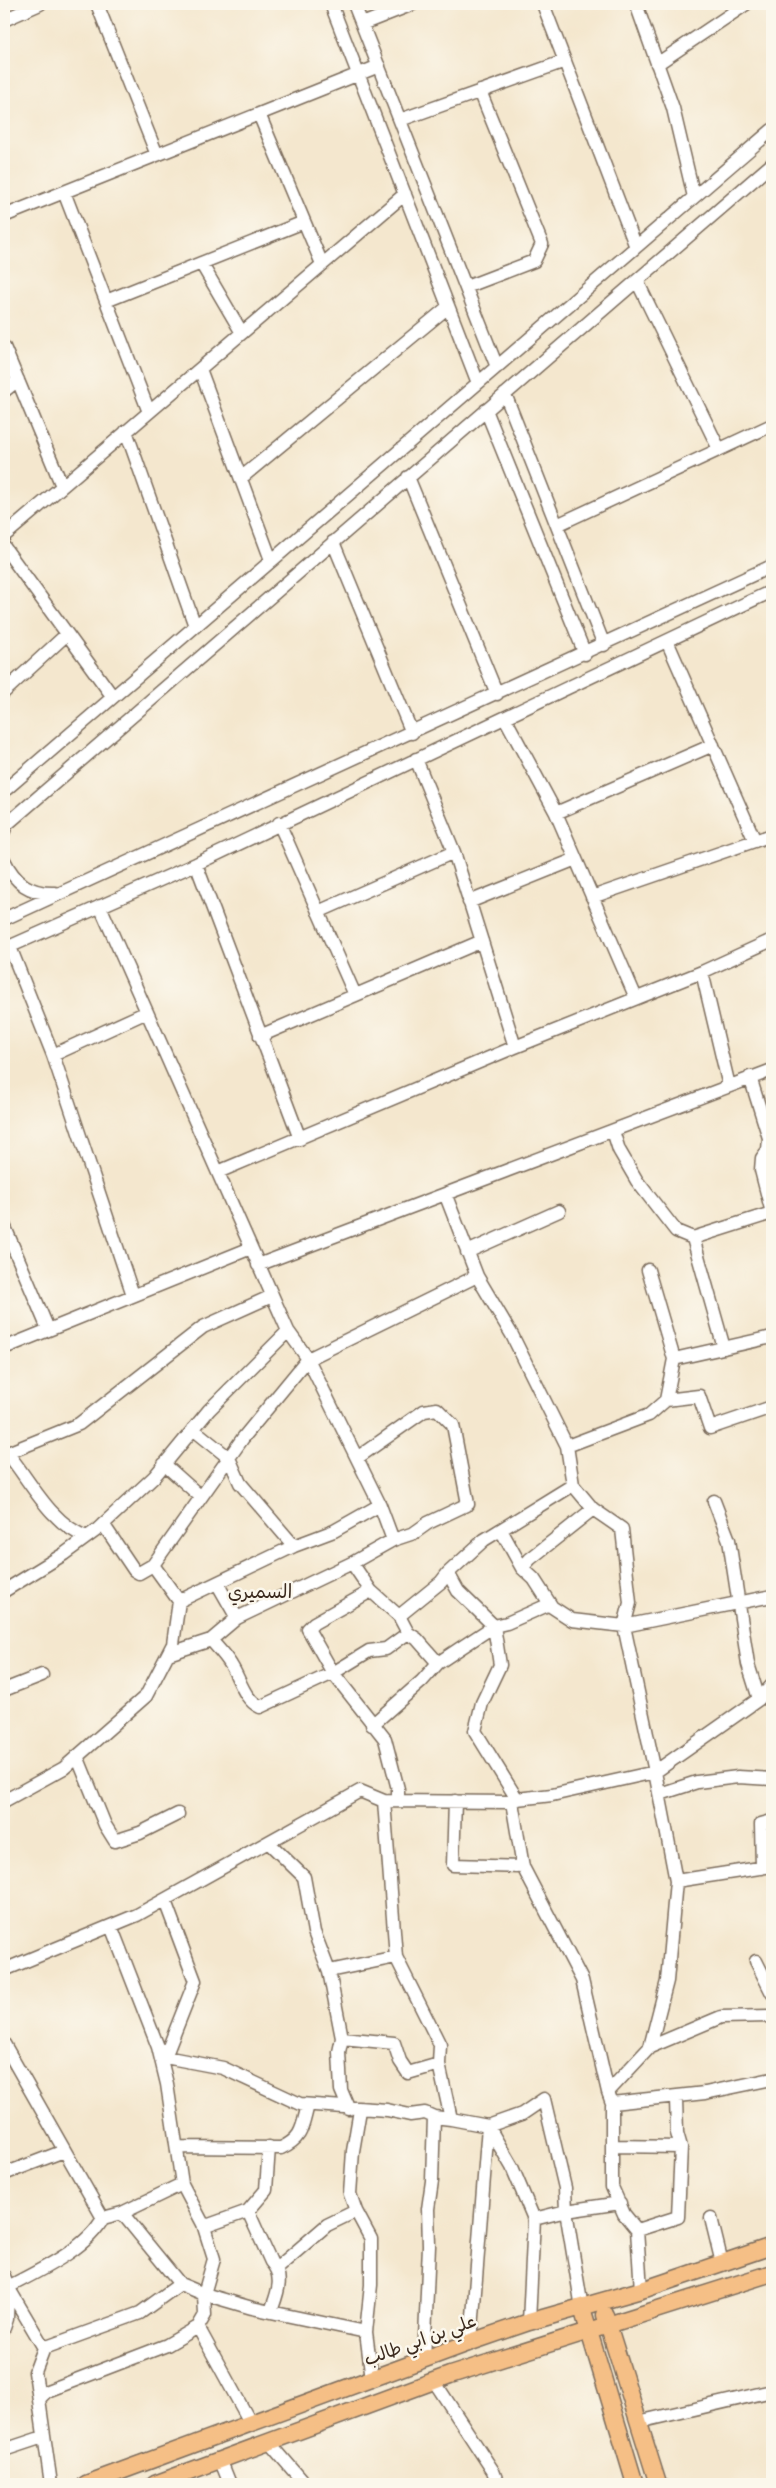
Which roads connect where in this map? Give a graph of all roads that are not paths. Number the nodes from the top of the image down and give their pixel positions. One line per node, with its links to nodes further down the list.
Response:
1 (40, 4): 10 (street)
2 (97, 4): 20 (street)
3 (331, 4): 15 (street)
4 (354, 4): 11 (street)
5 (413, 4): 11 (street)
6 (543, 4): 12 (street)
7 (636, 4): 13 (street)
8 (746, 4): 9 (street)
9 (730, 8): 13 (street)
10 (4, 20)
11 (362, 24): 14 (street)
12 (565, 61): 16 (street); 27 (street)
13 (657, 64): 24 (street)
14 (379, 66): 15 (street); 18 (street)
15 (358, 74): 17 (street); 23 (street)
16 (480, 91): 18 (street); 31 (street)
17 (259, 114): 20 (street); 26 (street)
18 (400, 120): 31 (street)
19 (772, 130): 24 (street)
20 (157, 155): 22 (street)
21 (772, 164): 30 (street)
22 (64, 192): 25 (street); 32 (street)
23 (405, 194): 29 (street); 33 (street)
24 (694, 197): 27 (street)
25 (4, 216)
26 (304, 222): 28 (street); 29 (street)
27 (636, 247): 36 (street)
28 (201, 263): 32 (street); 34 (street)
29 (322, 264): 34 (street)
30 (637, 281): 41 (street); 46 (street)
31 (466, 288): 36 (street)
32 (106, 301): 43 (street)
33 (448, 307): 39 (street); 47 (street)
34 (242, 333): 37 (street)
35 (4, 347): 38 (street)
36 (497, 367): 39 (street)
37 (200, 369): 43 (street); 47 (street)
38 (18, 380): 40 (street); 49 (street)
39 (478, 383): 54 (street)
40 (4, 391)
41 (505, 394): 42 (street); 50 (street)
42 (486, 410): 48 (street); 61 (street)
43 (149, 412): 45 (street)
44 (772, 425): 46 (street)
45 (126, 431): 49 (street); 57 (street)
46 (719, 449): 50 (street)
47 (241, 478): 54 (street)
48 (408, 478): 52 (street); 63 (street)
49 (62, 486): 51 (street)
50 (557, 525): 60 (street)
51 (4, 536)
52 (333, 542): 66 (street); 72 (street)
53 (4, 547): 58 (street)
54 (272, 560): 57 (street)
55 (772, 566): 60 (street)
56 (772, 591): 59 (street)
57 (195, 626): 64 (street)
58 (67, 634): 62 (street); 64 (street)
59 (667, 641): 65 (street); 67 (street)
60 (604, 645): 61 (street)
61 (585, 654): 63 (street)
62 (4, 692)
63 (497, 694): 66 (street)
64 (113, 697): 69 (street)
65 (505, 718): 68 (street); 70 (street)
66 (412, 732): 79 (street)
67 (713, 745): 70 (street); 74 (street)
68 (416, 759): 71 (street); 75 (street)
69 (4, 791)
70 (556, 813): 76 (street)
71 (279, 823): 78 (street); 83 (street)
72 (4, 830)
73 (772, 835): 74 (street)
74 (755, 841): 80 (street)
75 (454, 852): 81 (street); 83 (street)
76 (576, 859): 80 (street); 81 (street)
77 (4, 860): 79 (street)
78 (196, 864): 82 (street); 92 (street)
79 (60, 893): 84 (street)
80 (592, 896): 90 (street)
81 (469, 902): 86 (street)
82 (100, 906): 87 (street); 91 (street)
83 (318, 912): 89 (street)
84 (4, 919)
85 (772, 940): 88 (street)
86 (482, 941): 89 (street); 93 (street)
87 (7, 948): 94 (street)
88 (702, 972): 90 (street); 97 (street)
89 (355, 995): 92 (street)
90 (636, 998): 93 (street)
91 (147, 1012): 94 (street); 100 (street)
92 (260, 1036): 99 (street)
93 (515, 1047): 99 (street)
94 (53, 1055): 112 (street)
95 (772, 1070): 96 (street)
96 (750, 1078): 97 (street); 103 (street)
97 (729, 1086): 98 (street)
98 (613, 1130): 101 (street); 105 (street)
99 (300, 1139): 100 (street)
100 (218, 1172): 107 (street)
101 (446, 1196): 108 (street); 109 (street)
102 (559, 1211): 108 (street)
103 (772, 1213): 105 (street)
104 (4, 1225): 106 (street)
105 (693, 1238): 118 (street)
106 (7, 1242): 114 (street)
107 (251, 1248): 109 (street); 112 (street)
108 (467, 1252): 111 (street)
109 (258, 1265): 113 (street)
110 (648, 1270): 120 (street)
111 (477, 1276): 119 (street); 124 (street)
112 (133, 1295): 114 (street)
113 (272, 1296): 115 (street); 125 (street)
114 (48, 1330): 117 (street)
115 (288, 1331): 119 (street); 123 (street)
116 (772, 1337): 118 (street)
117 (4, 1348)
118 (724, 1348): 120 (street)
119 (308, 1359): 126 (street); 127 (street)
120 (674, 1359): 121 (street)
121 (666, 1400): 122 (street); 124 (street)
122 (772, 1407)
123 (193, 1429): 126 (street); 128 (street)
124 (567, 1446): 129 (street)
125 (4, 1454): 136 (street)
126 (229, 1458): 130 (street); 138 (street)
127 (357, 1458): 132 (street); 137 (street)
128 (164, 1464): 130 (street); 134 (street)
129 (573, 1485): 133 (street); 135 (street)
130 (201, 1497): 140 (street)
131 (714, 1501): 149 (street)
132 (380, 1505): 137 (street); 138 (street)
133 (593, 1509): 141 (street); 153 (street)
134 (103, 1524): 136 (street); 140 (street)
135 (501, 1530): 141 (street); 142 (street)
136 (87, 1537): 144 (street)
137 (393, 1540): 139 (street)
138 (294, 1546): 143 (street)
139 (352, 1564): 145 (street); 151 (street)
140 (153, 1565): 147 (street)
141 (522, 1568): 148 (street)
142 (448, 1573): 150 (street); 152 (street)
143 (217, 1582): 147 (street); 151 (street)
144 (4, 1591)
145 (371, 1591): 150 (street); 158 (street)
146 (772, 1596): 149 (street)
147 (179, 1601): 156 (street)
148 (550, 1604): 152 (street); 153 (street)
149 (739, 1604): 153 (street); 162 (street)
150 (399, 1616): 154 (street)
151 (237, 1618): 155 (street)
152 (494, 1626): 157 (street); 168 (street)
153 (624, 1626): 165 (street)
154 (408, 1633): 157 (street); 158 (street)
155 (212, 1640): 156 (street); 158 (street)
156 (168, 1654): 164 (street)
157 (438, 1663): 163 (street)
158 (333, 1673): 163 (street)
159 (42, 1675): 161 (street)
160 (772, 1685): 162 (street)
161 (4, 1690)
162 (760, 1699): 165 (street)
163 (372, 1725): 171 (street)
164 (77, 1756): 169 (street); 173 (street)
165 (655, 1772): 167 (street); 168 (street)
166 (772, 1778): 167 (street)
167 (660, 1794): 178 (street)
168 (514, 1800): 172 (street); 176 (street)
169 (4, 1801)
170 (384, 1801): 171 (street); 175 (street); 181 (street)
171 (398, 1801): 172 (street)
172 (455, 1801): 176 (street)
173 (178, 1814)
174 (772, 1821): 177 (street)
175 (269, 1843): 179 (street); 184 (street)
176 (523, 1867): 193 (street)
177 (767, 1867): 178 (street)
178 (676, 1881): 189 (street)
179 (165, 1901): 180 (street); 190 (street)
180 (111, 1926): 183 (street); 190 (street)
181 (396, 1957): 184 (street); 191 (street)
182 (756, 1961): 185 (street)
183 (4, 1970)
184 (329, 1971): 187 (street)
185 (772, 1993)
186 (772, 2016): 189 (street)
187 (342, 2038): 191 (street); 196 (street)
188 (4, 2044): 204 (street)
189 (650, 2047): 193 (street)
190 (161, 2052): 195 (street); 201 (street)
191 (439, 2064): 198 (street)
192 (772, 2079): 194 (street)
193 (610, 2097): 194 (street); 200 (street)
194 (676, 2098): 203 (street)
195 (308, 2105): 196 (street); 202 (street)
196 (355, 2109): 197 (street); 209 (street)
197 (434, 2117): 198 (street); 236 (street)
198 (451, 2119): 199 (street)
199 (488, 2126): 210 (street); 214 (street); 234 (street)
200 (612, 2146): 203 (street); 207 (street)
201 (177, 2147): 202 (street); 206 (street)
202 (269, 2147): 208 (street)
203 (681, 2147): 216 (street)
204 (64, 2151): 205 (street); 212 (street)
205 (4, 2174)
206 (182, 2184): 211 (street); 215 (street)
207 (620, 2203): 210 (street); 216 (street)
208 (248, 2211): 215 (street); 219 (street)
209 (356, 2211): 219 (street); 232 (street)
210 (566, 2211): 214 (street); 226 (street)
211 (122, 2213): 212 (street); 222 (street)
212 (103, 2218): 221 (street)
213 (711, 2218): 218 (street)
214 (534, 2219): 228 (street)
215 (203, 2224): 224 (street)
216 (637, 2230): 223 (street)
217 (772, 2246): 218 (main road, علي بن ابي طالب)
218 (722, 2263): 223 (main road, علي بن ابي طالب)
219 (277, 2268): 227 (street)
220 (772, 2273): 229 (main road)
221 (6, 2282): 231 (street); 235 (street)
222 (180, 2284): 224 (street); 235 (street)
223 (640, 2290): 225 (main road, علي بن ابي طالب)
224 (204, 2294): 227 (street); 230 (street)
225 (600, 2302): 226 (main road, علي بن ابي طالب); 229 (main road)
226 (582, 2308): 228 (main road, علي بن ابي طالب); 233 (main road)
227 (271, 2311): 232 (street)
228 (529, 2322): 234 (main road, علي بن ابي طالب)
229 (608, 2325): 233 (main road); 242 (main road)
230 (198, 2327): 240 (street); 241 (street)
231 (4, 2328)
232 (366, 2332): 237 (street)
233 (589, 2332): 238 (main road); 253 (main road)
234 (471, 2342): 236 (main road, علي بن ابي طالب)
235 (44, 2348): 240 (street)
236 (424, 2360): 237 (main road, علي بن ابي طالب)
237 (372, 2379): 241 (main road, علي بن ابي طالب)
238 (434, 2381): 244 (main road); 252 (street)
239 (772, 2391): 242 (street)
240 (39, 2399): 247 (street)
241 (250, 2422): 248 (main road, علي بن ابي طالب)
242 (638, 2422): 254 (main road)
243 (37, 2439): 245 (street)
244 (268, 2441): 246 (main road); 251 (street)
245 (4, 2450)
246 (220, 2459): 249 (main road); 250 (street)
247 (51, 2484)
248 (86, 2484)
249 (155, 2484)
250 (230, 2484)
251 (305, 2484)
252 (498, 2484)
253 (634, 2484)
254 (658, 2484)

